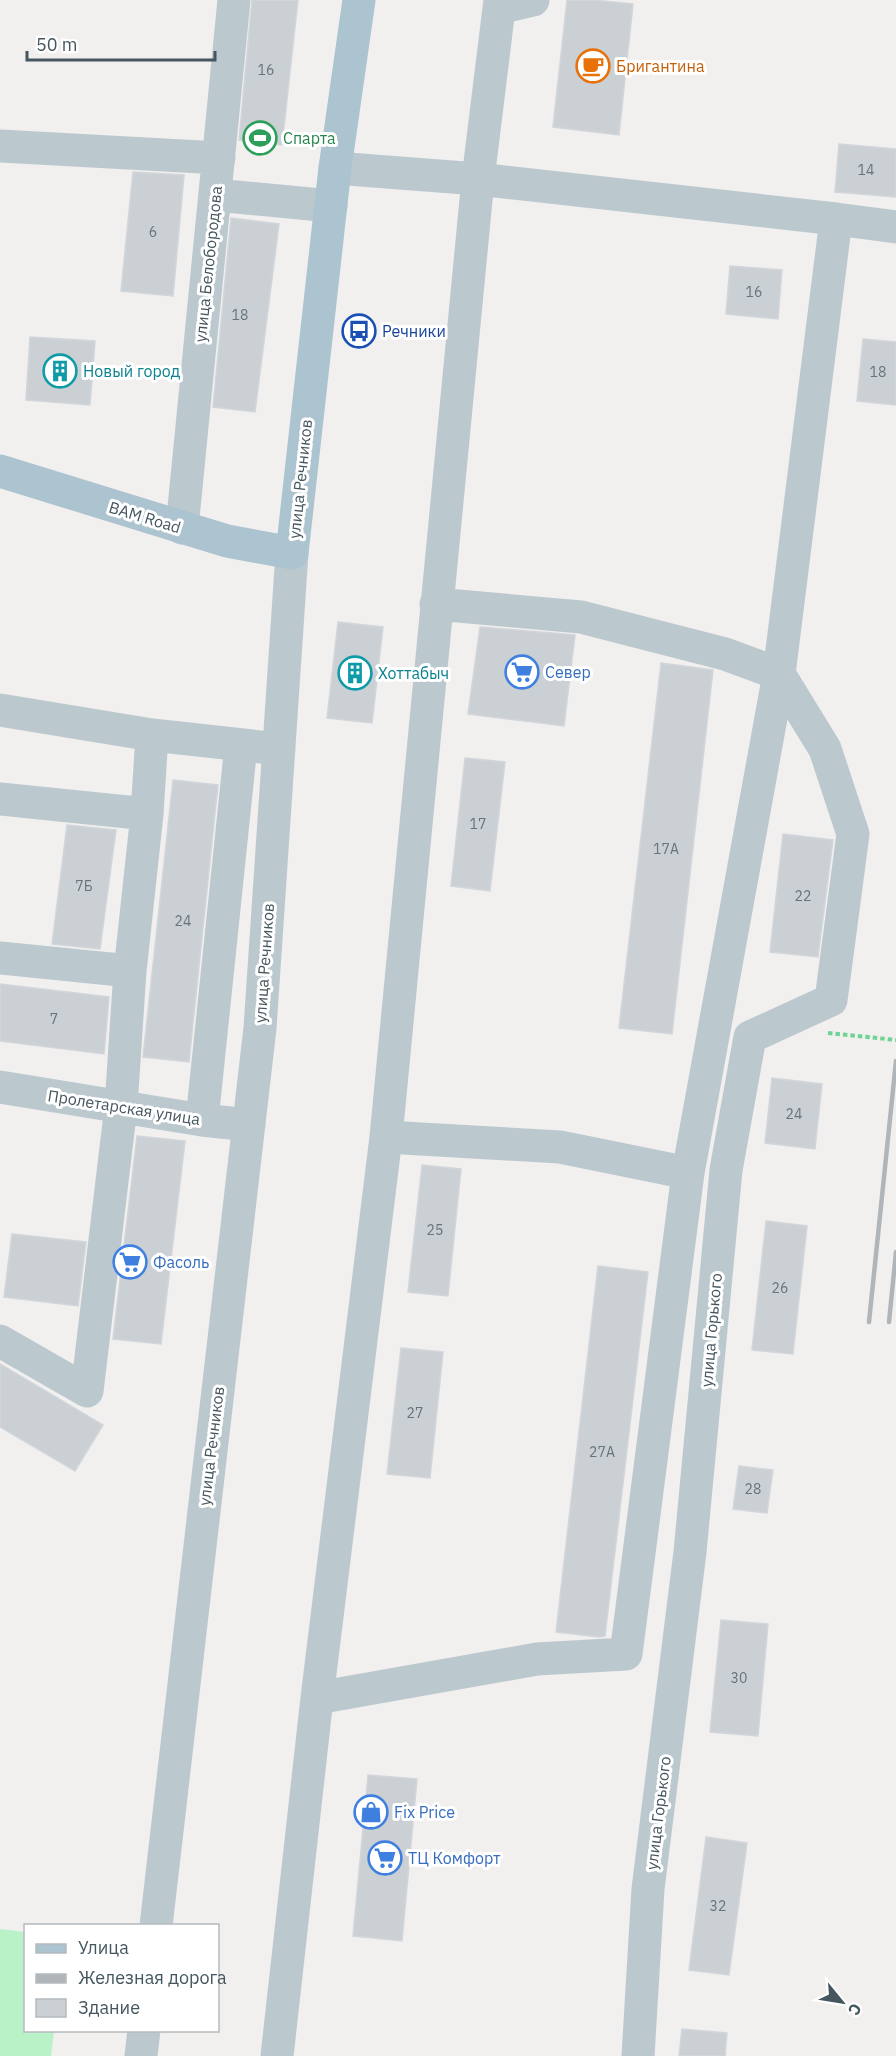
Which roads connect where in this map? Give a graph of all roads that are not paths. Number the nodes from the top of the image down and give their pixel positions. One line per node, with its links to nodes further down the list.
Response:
1 (234, 0): 6 (street, улица Белобородова)
2 (359, 0): 7 (main road, улица Речников)
3 (533, 0): 4 (street)
4 (499, 4): 8 (street)
5 (0, 146): 6 (street)
6 (219, 158): 9 (street, улица Белобородова)
7 (336, 168): 8 (street); 10 (main road, улица Речников)
8 (478, 179): 11 (street); 16 (street)
9 (215, 195): 10 (street); 14 (street, улица Белобородова)
10 (331, 206): 15 (main road, улица Речников)
11 (836, 219): 12 (street); 17 (street)
12 (896, 227)
13 (0, 471): 14 (main road, BAM Road)
14 (182, 528): 15 (main road, BAM Road)
15 (292, 553): 21 (street, улица Речников)
16 (436, 604): 17 (street); 30 (street)
17 (779, 674): 31 (street); 38 (street, улица Горького)
18 (0, 710): 19 (street)
19 (152, 735): 20 (street); 23 (street)
20 (241, 745): 21 (street); 28 (street)
21 (279, 749): 29 (street, улица Речников)
22 (0, 799): 23 (street)
23 (147, 814): 25 (street)
24 (0, 958): 25 (street)
25 (130, 971): 27 (street)
26 (0, 1087): 27 (street, Пролетарская улица)
27 (121, 1106): 28 (street, Пролетарская улица); 32 (street)
28 (202, 1120): 29 (street, Пролетарская улица)
29 (249, 1125): 34 (street, улица Речников)
30 (386, 1137): 31 (street); 33 (street)
31 (688, 1173): 33 (street)
32 (0, 1341)
33 (317, 1698): 37 (street)
34 (156, 1924)
35 (144, 2032): 36 (street)
36 (141, 2056)
37 (277, 2056)
38 (638, 2056)

